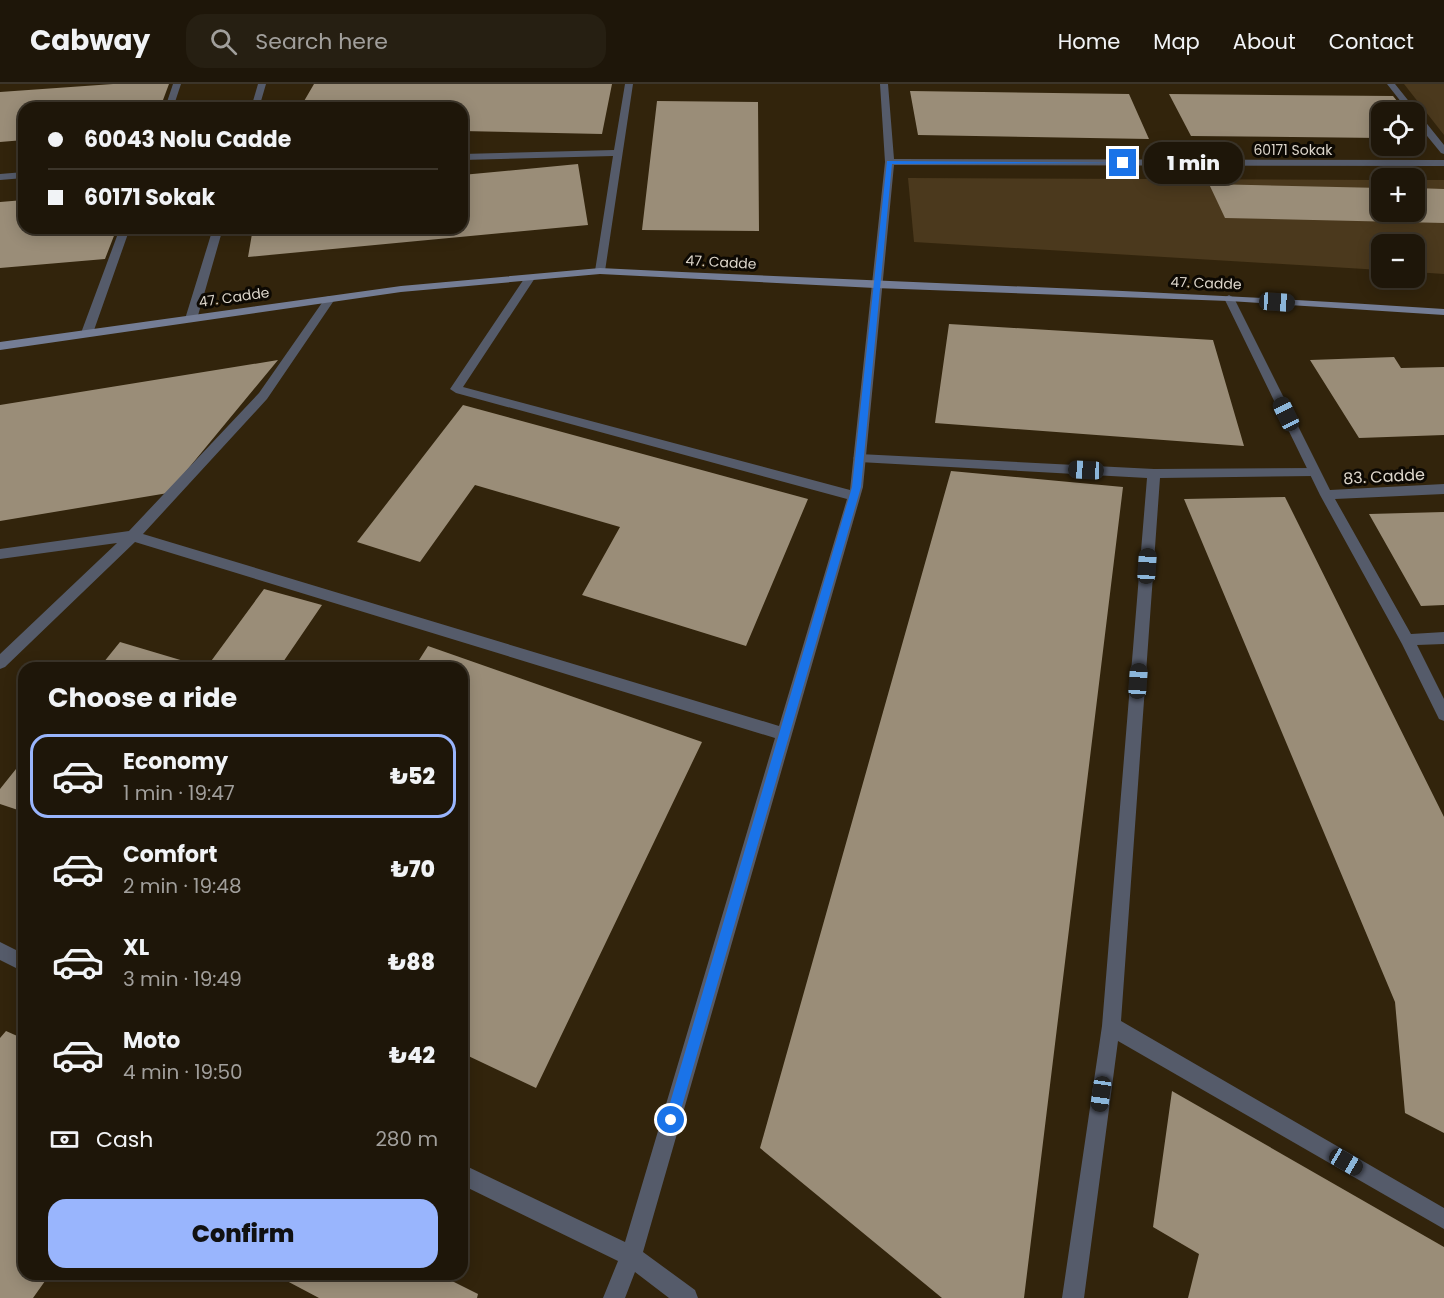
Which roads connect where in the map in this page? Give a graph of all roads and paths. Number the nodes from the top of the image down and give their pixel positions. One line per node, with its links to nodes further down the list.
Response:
1 (177, 84): 6 (street)
2 (262, 84): 7 (street)
3 (629, 84): 11 (street)
4 (884, 84): 13 (street)
5 (1391, 84): 8 (street)
6 (171, 102)
7 (257, 102)
8 (1405, 102)
9 (1425, 127): 10 (street)
10 (1444, 151)
11 (619, 153): 12 (street); 19 (street)
12 (468, 158)
13 (890, 162): 14 (street, 60171 Sokak); 21 (street)
14 (1444, 163)
15 (18, 176): 16 (street)
16 (0, 177)
17 (123, 234): 26 (street)
18 (216, 234): 25 (street)
19 (600, 271): 20 (street, 47. Cadde); 21 (street, 47. Cadde)
20 (530, 278): 23 (street, 47. Cadde); 33 (street)
21 (875, 285): 22 (street, 47. Cadde); 28 (street)
22 (1229, 298): 24 (street, 47. Cadde); 29 (street)
23 (330, 299): 25 (street, 47. Cadde); 34 (street)
24 (1444, 312)
25 (191, 319): 26 (street, 47. Cadde)
26 (87, 333): 27 (street, 47. Cadde)
27 (0, 346)
28 (859, 458): 30 (street); 33 (street)
29 (1314, 471): 30 (street); 32 (street)
30 (1154, 474): 43 (street)
31 (1444, 489): 32 (street, 83. Cadde)
32 (1326, 495): 37 (street)
33 (854, 496): 40 (street)
34 (133, 536): 35 (street); 38 (street); 40 (street)
35 (0, 554)
36 (1444, 638): 37 (street)
37 (1407, 640): 39 (street)
38 (0, 663)
39 (1444, 714)
40 (784, 734): 46 (street)
41 (0, 951): 42 (street)
42 (18, 960)
43 (1110, 1026): 45 (street); 49 (street)
44 (468, 1177): 46 (street)
45 (1444, 1219)
46 (631, 1256): 47 (street); 48 (street)
47 (614, 1298)
48 (687, 1298)
49 (1074, 1298)

